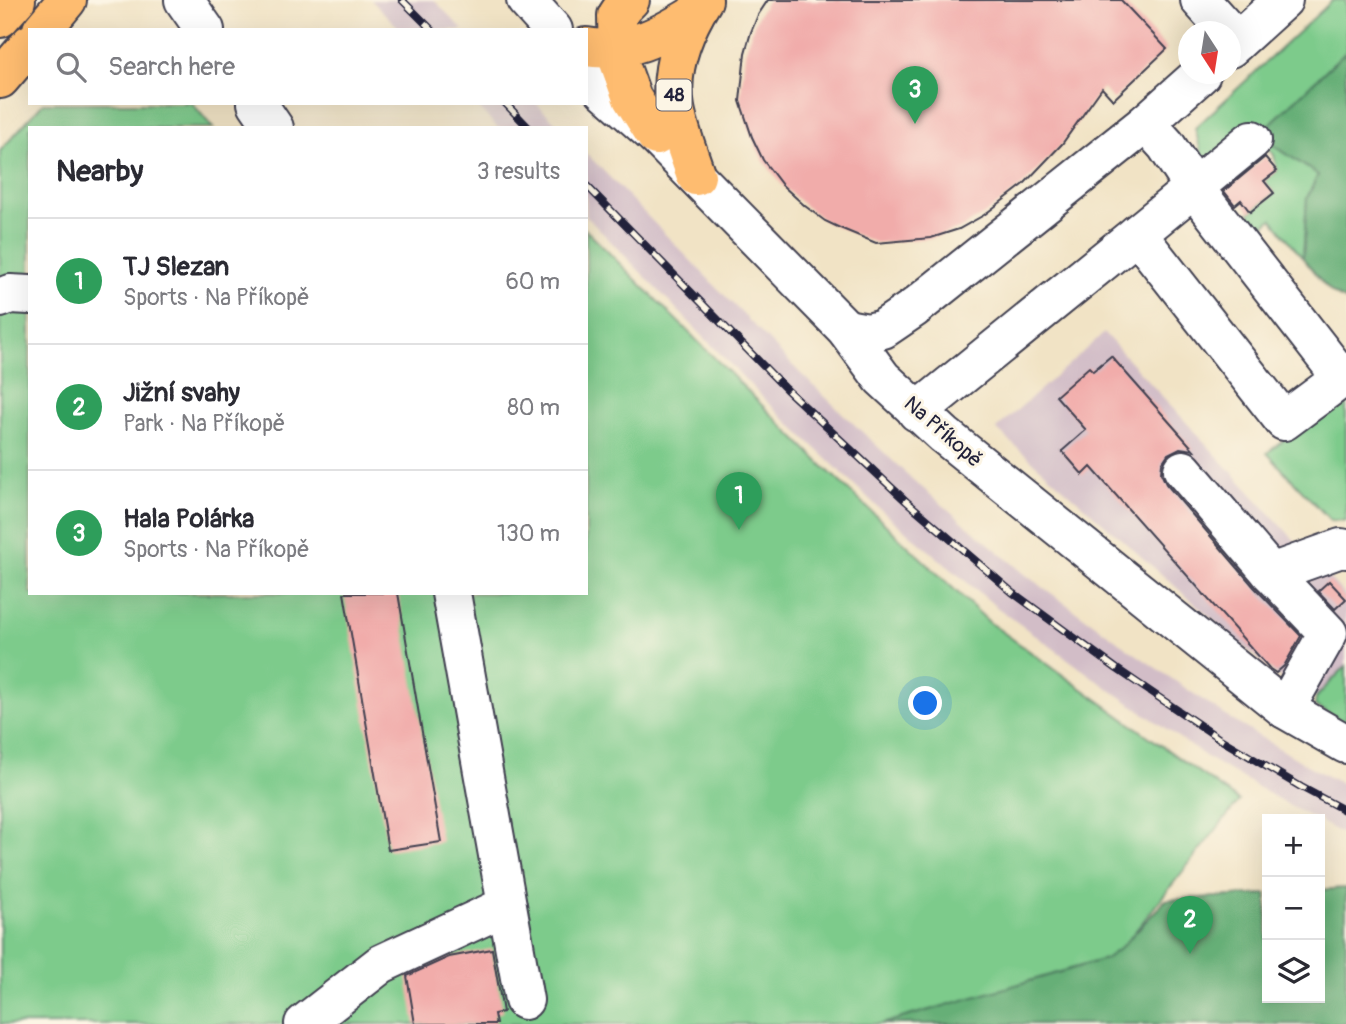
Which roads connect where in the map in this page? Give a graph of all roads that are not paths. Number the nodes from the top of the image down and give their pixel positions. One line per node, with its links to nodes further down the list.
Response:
1 (16, 0): 9 (main road)
2 (67, 0): 11 (main road)
3 (184, 0): 12 (street)
4 (526, 0): 13 (street)
5 (630, 0): 16 (main road, 48)
6 (1200, 0): 10 (street)
7 (1279, 2): 14 (street)
8 (699, 7): 16 (main road, 48); 24 (main road, 48)
9 (0, 18)
10 (1218, 21)
11 (44, 28)
12 (204, 28)
13 (551, 28)
14 (1241, 31)
15 (28, 46): 17 (main road)
16 (596, 55): 22 (main road, 48)
17 (0, 79)
18 (1190, 84): 20 (street)
19 (258, 105): 21 (street)
20 (1146, 123): 25 (street); 29 (street)
21 (273, 126)
22 (656, 136): 24 (street, Na Příkopě)
23 (1252, 140): 25 (street)
24 (696, 176): 29 (street, Na Příkopě)
25 (1194, 188): 26 (street); 26 (street)
26 (1137, 234): 30 (street)
27 (28, 295): 28 (street)
28 (0, 298)
29 (846, 329): 30 (street, Na Příkopě)
30 (917, 412): 35 (street, Na Příkopě)
31 (1183, 470): 33 (street)
32 (1346, 549): 33 (street)
33 (1271, 573): 35 (street)
34 (451, 595): 37 (street)
35 (1285, 709): 36 (street, Na Příkopě)
36 (1346, 744)
37 (506, 906): 38 (street); 39 (street)
38 (524, 1000)
39 (304, 1024)

